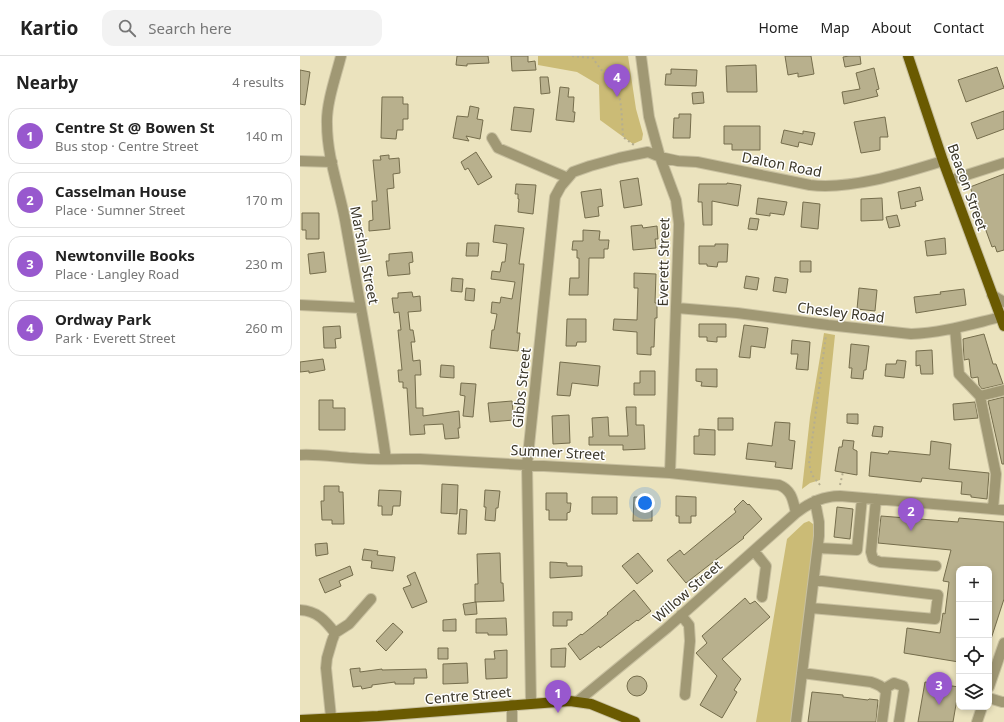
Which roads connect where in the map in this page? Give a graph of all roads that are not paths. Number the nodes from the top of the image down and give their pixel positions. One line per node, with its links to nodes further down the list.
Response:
1 (341, 56): 8 (street, Marshall Street)
2 (641, 56): 5 (street, Everett Street)
3 (908, 56): 7 (main road, Beacon Street)
4 (492, 138): 10 (street)
5 (660, 157): 7 (street, Dalton Road); 10 (street, Gibbs Street); 16 (street, Everett Street)
6 (300, 161): 8 (street)
7 (943, 161): 11 (main road, Beacon Street)
8 (332, 162): 15 (street, Marshall Street)
9 (1004, 163): 11 (street)
10 (568, 178): 23 (street, Gibbs Street)
11 (951, 180): 12 (main road, Beacon Street)
12 (992, 295): 13 (street); 17 (main road, Beacon Street)
13 (1004, 302)
14 (300, 306): 15 (street)
15 (361, 308): 22 (street, Marshall Street)
16 (676, 308): 18 (street, Chesley Road); 24 (street, Everett Street)
17 (1002, 322): 18 (street, Chesley Road)
18 (955, 328): 20 (street)
19 (1004, 390): 20 (street)
20 (980, 396): 28 (street)
21 (300, 455): 22 (street, Sumner Street)
22 (386, 459): 23 (street, Sumner Street)
23 (527, 465): 24 (street, Sumner Street); 49 (street, Gibbs Street)
24 (670, 473): 30 (street, Sumner Street)
25 (862, 498): 26 (street); 27 (street); 31 (street)
26 (876, 499): 28 (street); 33 (street)
27 (815, 501): 30 (street, Willow Street); 31 (street)
28 (993, 509): 29 (street)
29 (1004, 510)
30 (796, 513): 32 (street, Willow Street)
31 (818, 548): 34 (street)
32 (754, 551): 35 (street); 39 (street, Willow Street)
33 (936, 566)
34 (814, 580): 37 (street); 37 (street)
35 (762, 597)
36 (371, 599): 40 (street)
37 (811, 608): 42 (street)
38 (300, 610): 40 (street)
39 (682, 615): 45 (street); 47 (street, Willow Street)
40 (335, 633): 52 (street)
41 (1004, 643): 43 (street)
42 (802, 673): 44 (street); 57 (street)
43 (992, 678)
44 (884, 689): 58 (street); 59 (street)
45 (686, 695)
46 (992, 699): 48 (street)
47 (578, 701): 49 (main road, Centre Street); 56 (main road, Centre Street)
48 (1004, 702)
49 (531, 703): 50 (main road, Centre Street)
50 (512, 705): 53 (main road, Centre Street); 55 (street)
51 (981, 710): 60 (street)
52 (331, 717): 53 (main road, Centre Street); 54 (main road, Centre Street)
53 (378, 719)
54 (300, 720)
55 (512, 722)
56 (635, 722)
57 (796, 722)
58 (882, 722)
59 (899, 722)
60 (977, 722)

